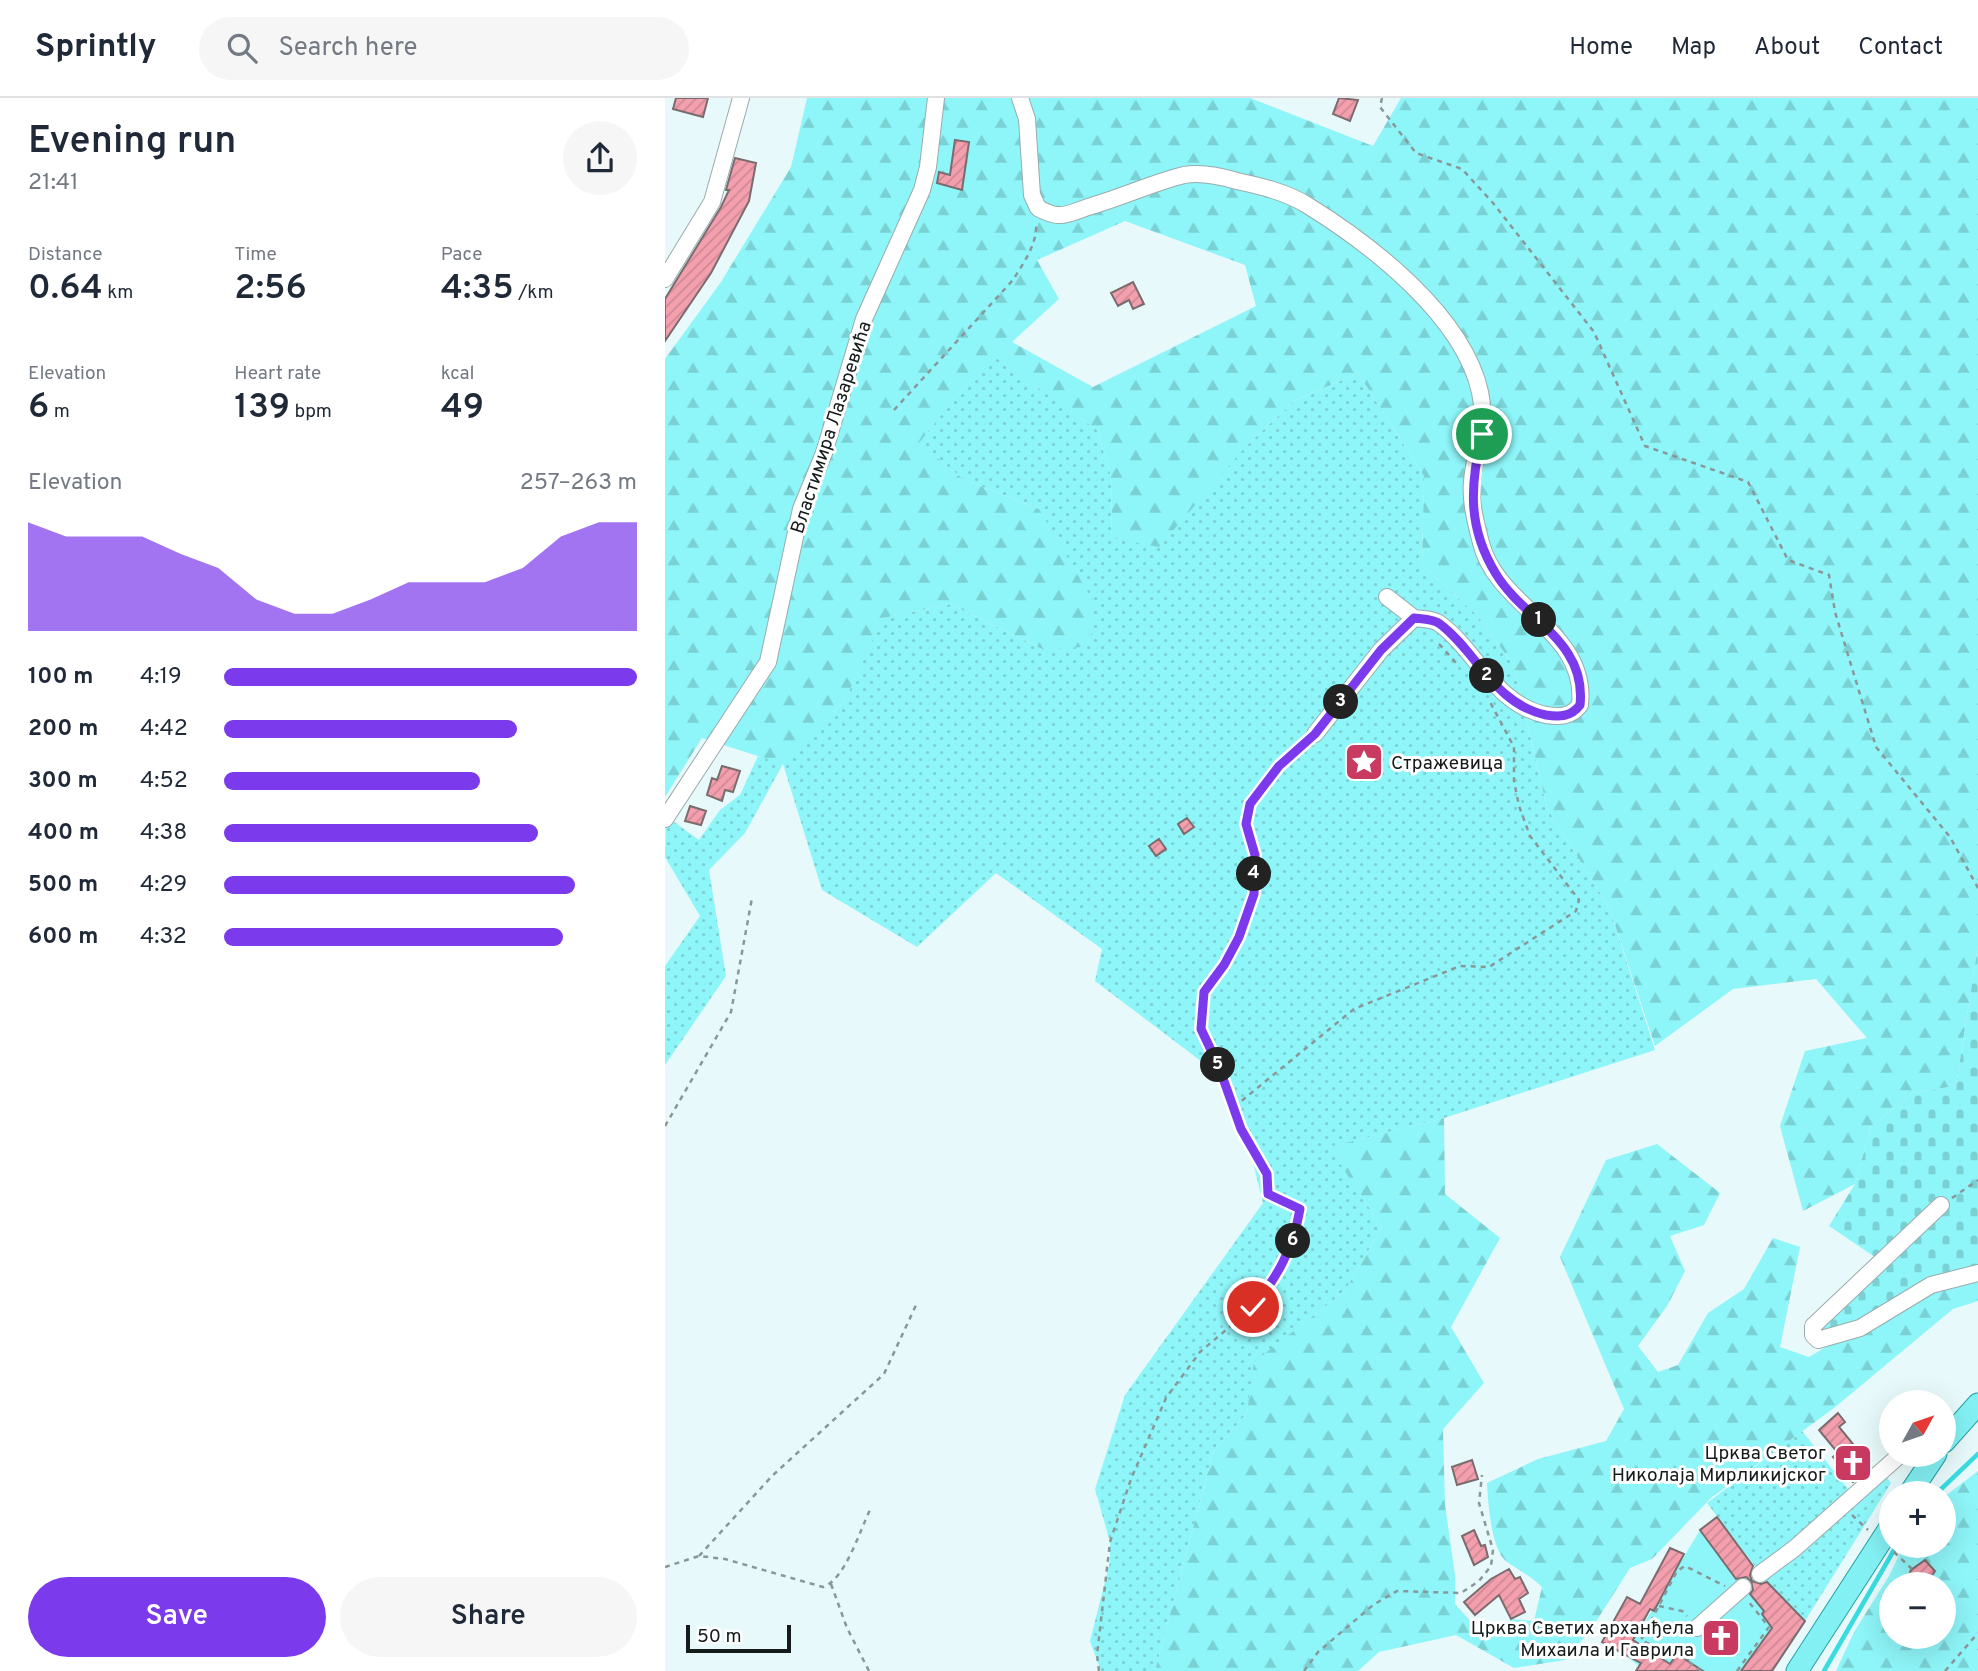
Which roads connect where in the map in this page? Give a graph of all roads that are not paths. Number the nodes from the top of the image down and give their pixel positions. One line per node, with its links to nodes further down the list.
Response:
1 (741, 98): 4 (street)
2 (936, 98): 8 (street, Властимира Лазаревића)
3 (1020, 98): 6 (street)
4 (665, 279)
5 (1387, 597): 6 (street)
6 (1414, 618): 7 (street)
7 (1315, 734)
8 (665, 819)
9 (1941, 1205): 10 (street)
10 (1978, 1273)
11 (1978, 1404): 12 (main road)
12 (1957, 1427)
13 (1886, 1467): 15 (street)
14 (1879, 1555): 18 (main road)
15 (1760, 1574)
16 (1740, 1590): 17 (street)
17 (1697, 1628)
18 (1797, 1671)

